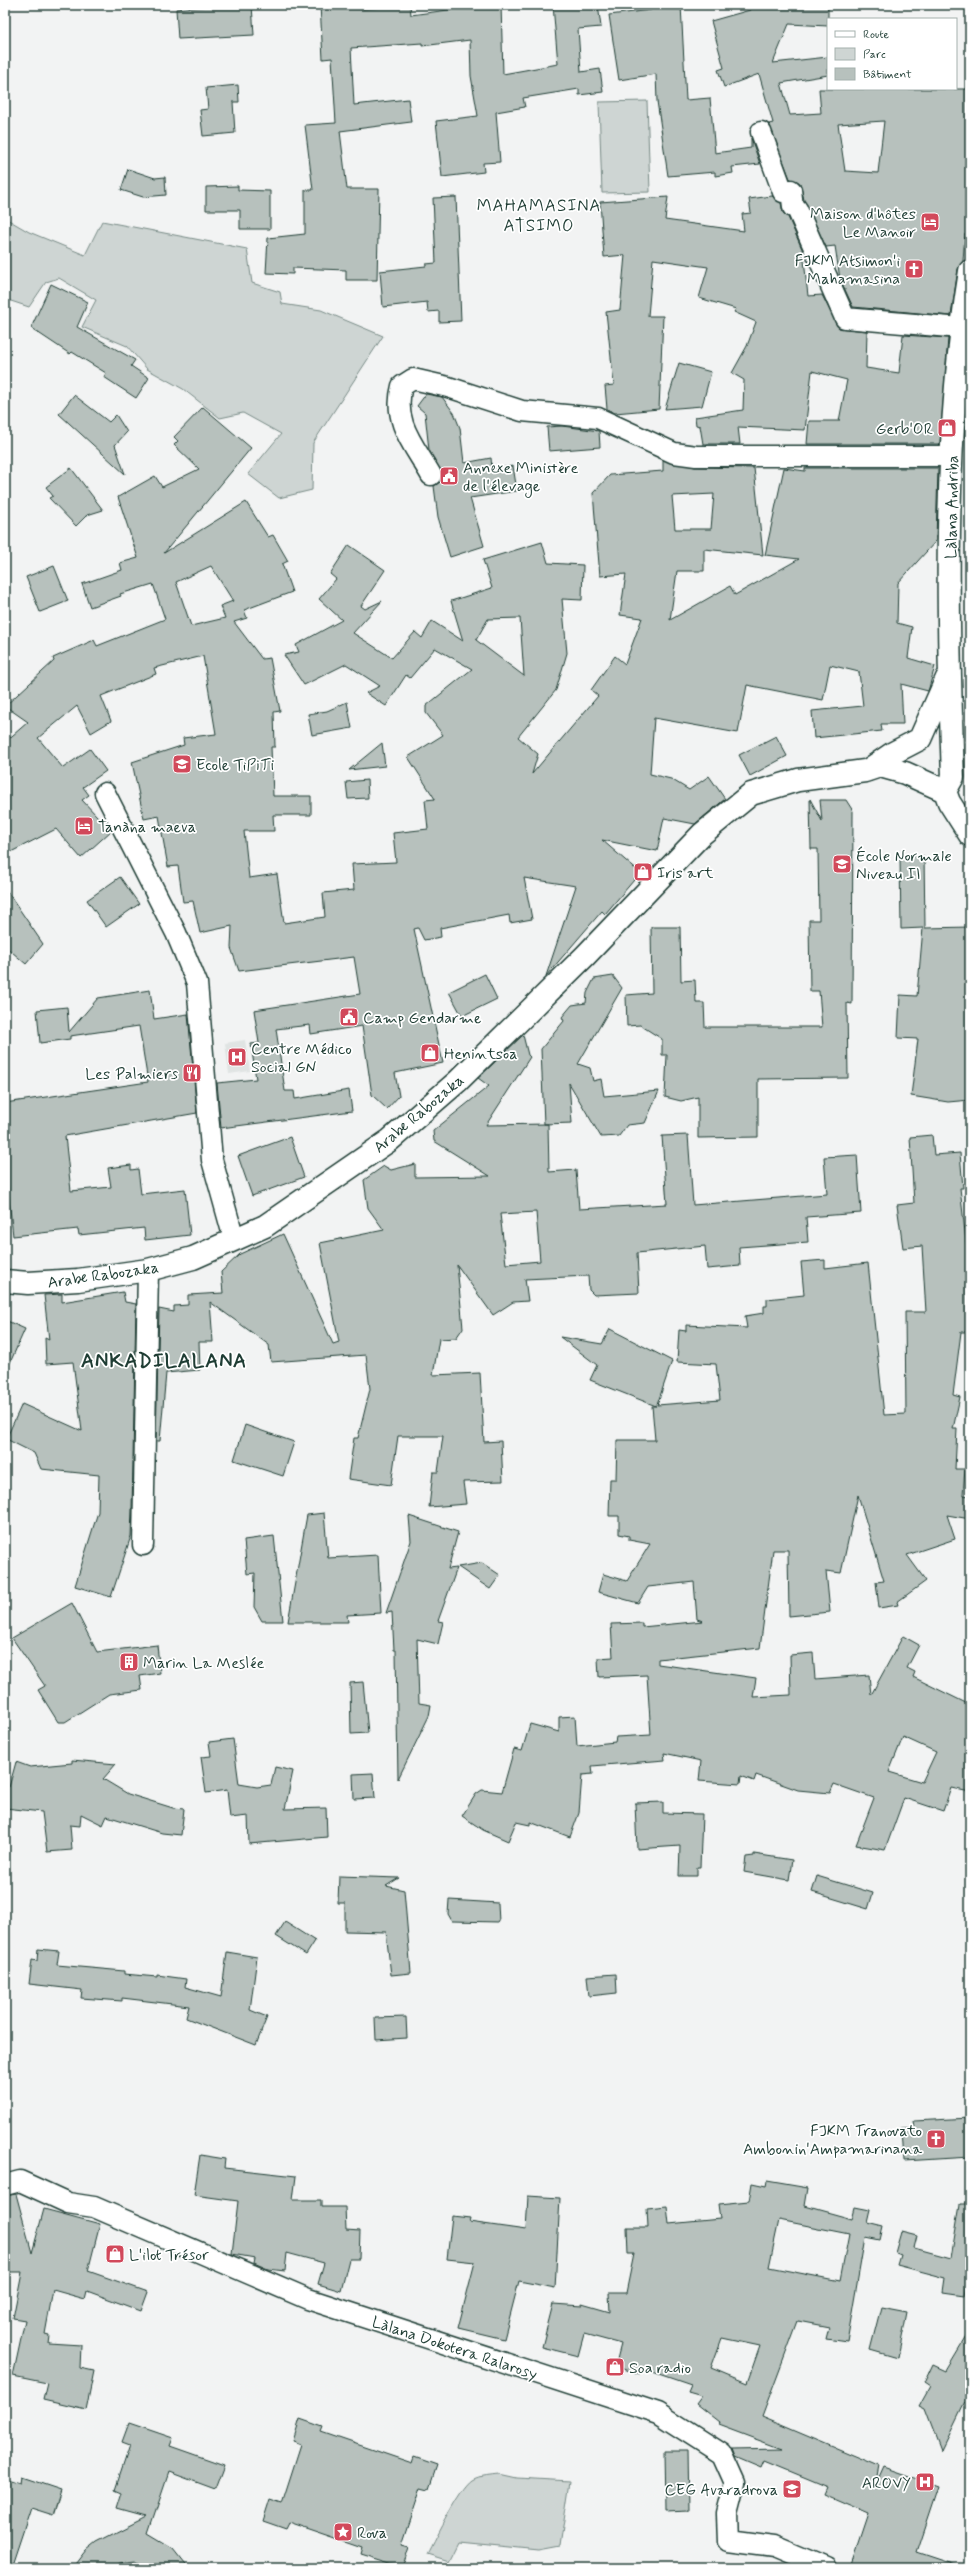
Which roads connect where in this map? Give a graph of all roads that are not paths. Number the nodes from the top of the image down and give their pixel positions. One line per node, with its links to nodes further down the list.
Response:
1 (761, 132): 3 (street)
2 (970, 271): 3 (street, Làlana Andriba)
3 (961, 328): 4 (street, Làlana Andriba)
4 (951, 456): 5 (street); 6 (street, Làlana Andriba)
5 (431, 476)
6 (949, 672): 7 (street); 8 (street, Làlana Andriba)
7 (865, 772): 8 (street, Arabe Rabozaka); 11 (street, Arabe Rabozaka)
8 (945, 791): 10 (street)
9 (105, 793): 11 (street)
10 (970, 835)
11 (234, 1239): 12 (street, Arabe Rabozaka)
12 (148, 1270): 13 (street, Arabe Rabozaka); 14 (street)
13 (5, 1281)
14 (143, 1545)
15 (5, 2185): 16 (street, Làlana Dokotera Ralarosy)
16 (826, 2568)

